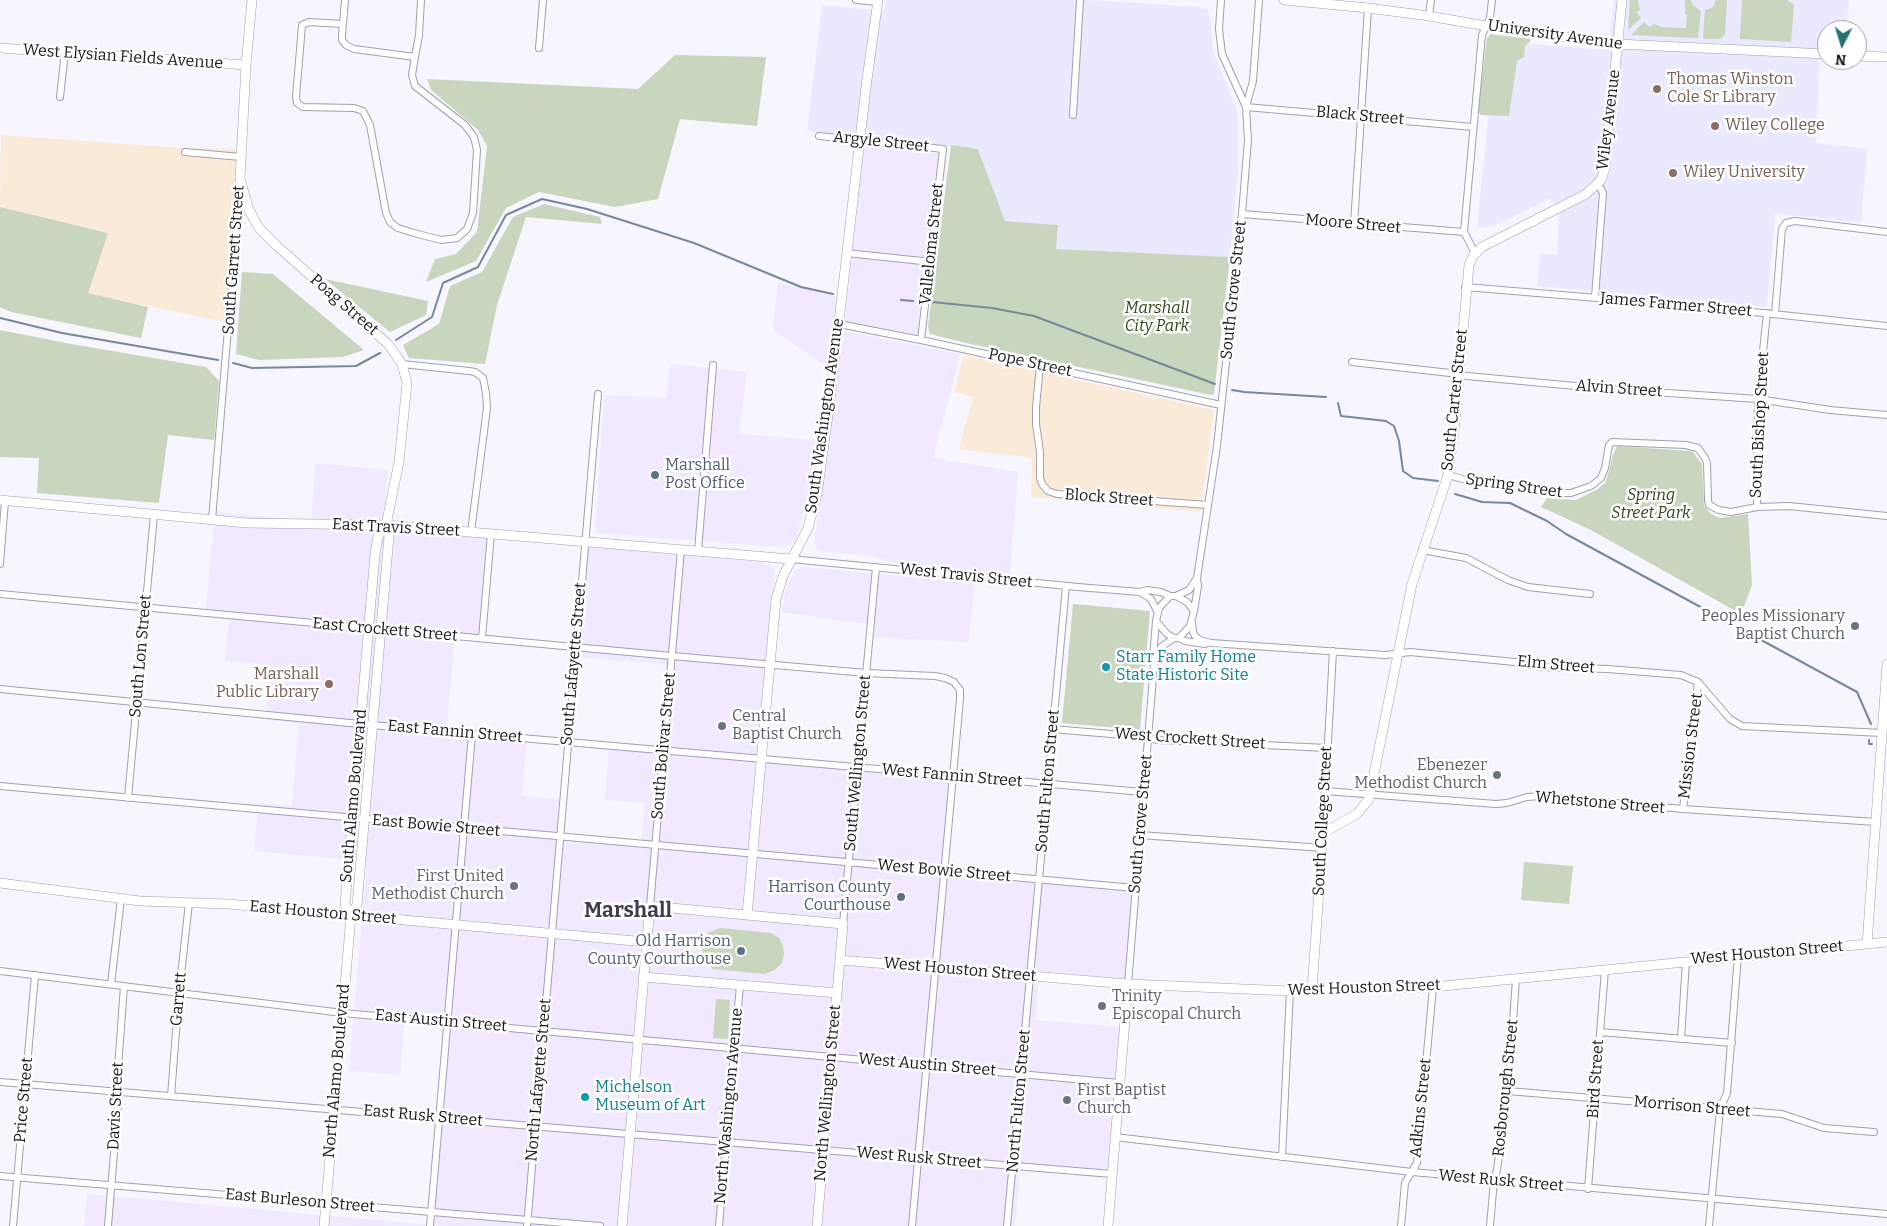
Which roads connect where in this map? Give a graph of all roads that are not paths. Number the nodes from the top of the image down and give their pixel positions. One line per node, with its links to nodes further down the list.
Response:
1 (252, 0): 26 (street, South Garrett Street)
2 (344, 0): 16 (street)
3 (421, 0): 24 (street)
4 (542, 0): 20 (street)
5 (856, 0): 13 (street)
6 (1080, 0): 29 (street)
7 (1221, 0): 28 (street)
8 (1259, 0): 28 (street, South Grove Street)
9 (1284, 0): 14 (street, University Avenue)
10 (1432, 0): 15 (street)
11 (1492, 0): 17 (street)
12 (1622, 0): 18 (street, Wiley Avenue)
13 (878, 1): 33 (street, South Washington Avenue)
14 (1368, 8): 15 (street, University Avenue); 30 (street)
15 (1429, 16): 17 (street, University Avenue)
16 (342, 24): 24 (street); 24 (street)
17 (1486, 26): 18 (street, University Avenue); 31 (street)
18 (1617, 44): 22 (street, University Avenue); 38 (street, Wiley Avenue)
19 (0, 48): 21 (street, West Elysian Fields Avenue)
20 (539, 48)
21 (66, 52): 26 (street, West Elysian Fields Avenue); 27 (street)
22 (1817, 54)
23 (1867, 56): 25 (street)
24 (415, 57)
25 (1887, 57)
26 (246, 65): 36 (street, South Garrett Street)
27 (60, 97)
28 (1246, 108): 30 (street, Black Street); 39 (street, South Grove Street)
29 (1073, 115)
30 (1360, 116): 31 (street, Black Street); 40 (street)
31 (1473, 126): 41 (street)
32 (819, 136): 33 (street, Argyle Street)
33 (860, 140): 34 (street, Argyle Street); 43 (street, South Washington Avenue)
34 (943, 149): 45 (street, Valleloma Street)
35 (186, 152): 36 (street)
36 (240, 157): 37 (street, South Garrett Street)
37 (240, 179): 54 (street, Poag Street); 68 (street, South Garrett Street)
38 (1598, 184): 44 (street); 47 (street, Wiley Avenue)
39 (1242, 214): 40 (street, Moore Street); 60 (street, South Grove Street)
40 (1354, 224): 41 (street, Moore Street)
41 (1464, 232): 44 (street)
42 (1887, 232): 49 (street)
43 (847, 253): 45 (street); 50 (street, South Washington Avenue)
44 (1475, 254): 46 (street, South Carter Street)
45 (931, 262): 52 (street, Valleloma Street)
46 (1465, 287): 47 (street, James Farmer Street); 57 (street, South Carter Street)
47 (1595, 298): 48 (street, James Farmer Street)
48 (1767, 313): 49 (street, James Farmer Street); 59 (street, South Bishop Street)
49 (1775, 314): 51 (street, James Farmer Street)
50 (839, 324): 52 (street, Pope Street); 76 (street, South Washington Avenue)
51 (1887, 326)
52 (921, 340): 56 (street, Pope Street)
53 (1352, 362): 57 (street, Alvin Street)
54 (402, 364): 69 (street, South Alamo Boulevard); 70 (street)
55 (713, 365): 75 (street)
56 (1040, 366): 60 (street, Pope Street); 64 (street, Block Street)
57 (1459, 375): 59 (street, Alvin Street); 62 (street, South Carter Street)
58 (598, 394): 72 (street, South Lafayette Street)
59 (1758, 399): 61 (street, Alvin Street); 65 (street, South Bishop Street)
60 (1221, 405): 64 (street, South Grove Street)
61 (1887, 415)
62 (1448, 475): 65 (street, Spring Street); 74 (street, South Carter Street)
63 (3, 501): 66 (street, East Travis Street); 77 (street)
64 (1208, 505): 79 (street, South Grove Street)
65 (1756, 507): 67 (street, Spring Street)
66 (154, 515): 68 (street, East Travis Street); 85 (street, South Lon Street)
67 (1887, 516)
68 (212, 520): 69 (street, East Travis Street)
69 (386, 525): 70 (street, East Travis Street); 90 (street, South Alamo Boulevard); 91 (street, South Alamo Boulevard)
70 (471, 532): 71 (street, East Travis Street)
71 (491, 534): 72 (street, East Travis Street); 92 (street)
72 (585, 542): 73 (street, East Travis Street); 95 (street, South Lafayette Street)
73 (681, 550): 75 (street, East Travis Street); 98 (street, South Bolivar Street)
74 (1422, 550): 83 (street); 97 (street, South Carter Street)
75 (698, 551): 76 (street, East Travis Street)
76 (791, 559): 78 (street, West Travis Street); 99 (street, South Washington Avenue)
77 (0, 564)
78 (876, 567): 80 (street, West Travis Street); 102 (street, South Wellington Street)
79 (1197, 578): 84 (street); 87 (street, South Grove Street)
80 (1066, 586): 81 (street, West Travis Street); 108 (street, South Fulton Street)
81 (1140, 592): 84 (street, West Travis Street); 86 (street)
82 (0, 594): 85 (street, East Crockett Street)
83 (1590, 594)
84 (1173, 596): 86 (street); 87 (street)
85 (146, 608): 90 (street, East Crockett Street); 105 (street, South Lon Street)
86 (1158, 611): 88 (street)
87 (1194, 611): 89 (street)
88 (1156, 621): 93 (street); 101 (street, South Grove Street)
89 (1192, 623): 93 (street); 94 (street)
90 (368, 628): 91 (street, East Crockett Street); 106 (street, South Alamo Boulevard)
91 (381, 629): 92 (street, East Crockett Street); 107 (street, South Alamo Boulevard)
92 (482, 638): 95 (street, East Crockett Street)
93 (1176, 638): 94 (street, Elm Street); 101 (street, South Grove Street)
94 (1211, 643): 96 (street, Elm Street)
95 (576, 647): 98 (street, East Crockett Street); 112 (street, South Lafayette Street)
96 (1333, 651): 97 (street, Elm Street); 113 (street, South College Street)
97 (1398, 654): 103 (street, Elm Street); 122 (street, South Carter Street)
98 (672, 656): 99 (street, East Crockett Street); 114 (street, South Bolivar Street)
99 (770, 664): 102 (street); 115 (street, South Washington Avenue)
100 (1887, 664): 109 (street)
101 (1154, 665): 111 (street, South Grove Street)
102 (866, 673): 116 (street, South Wellington Street); 117 (street)
103 (1698, 682): 109 (street); 124 (street, Mission Street)
104 (0, 689): 105 (street, East Fannin Street)
105 (137, 702): 106 (street, East Fannin Street); 123 (street, South Lon Street)
106 (360, 724): 107 (street, East Fannin Street); 125 (street, South Alamo Boulevard)
107 (372, 725): 110 (street, East Fannin Street); 126 (street, South Alamo Boulevard)
108 (1052, 729): 111 (street, West Crockett Street); 118 (street, South Fulton Street)
109 (1882, 733): 127 (street)
110 (472, 734): 112 (street, East Fannin Street); 128 (street)
111 (1148, 738): 113 (street, West Crockett Street); 121 (street, South Grove Street)
112 (568, 742): 114 (street, East Fannin Street); 131 (street, South Lafayette Street)
113 (1327, 748): 120 (street, South College Street)
114 (663, 751): 115 (street, East Fannin Street); 132 (street, South Bolivar Street)
115 (761, 760): 116 (street, West Fannin Street); 134 (street, South Washington Avenue)
116 (857, 768): 117 (street, West Fannin Street); 135 (street, South Wellington Street)
117 (953, 776): 118 (street, West Fannin Street); 136 (street)
118 (1048, 784): 121 (street, West Fannin Street); 137 (street, South Fulton Street)
119 (0, 786): 123 (street, East Bowie Street)
120 (1324, 791): 122 (street, Whetstone Street); 129 (street, South College Street)
121 (1143, 792): 130 (street, South Grove Street)
122 (1370, 795): 124 (street, Whetstone Street); 129 (street, South Carter Street)
123 (128, 798): 125 (street, East Bowie Street)
124 (1683, 809): 127 (street, Whetstone Street)
125 (352, 818): 126 (street, East Bowie Street); 144 (street, South Alamo Boulevard)
126 (363, 819): 128 (street, East Bowie Street); 144 (street, South Alamo Boulevard)
127 (1876, 822): 150 (street)
128 (465, 828): 131 (street, East Bowie Street); 146 (street)
129 (1323, 834): 133 (street, South College Street)
130 (1140, 835): 133 (street); 139 (street, South Grove Street)
131 (559, 837): 132 (street, East Bowie Street); 147 (street, South Lafayette Street)
132 (655, 845): 134 (street, East Bowie Street); 142 (street, South Bolivar Street)
133 (1322, 848): 166 (street, South College Street)
134 (752, 854): 135 (street, West Bowie Street); 143 (street, South Washington Avenue)
135 (848, 862): 136 (street, West Bowie Street); 145 (street, South Wellington Street)
136 (944, 871): 137 (street, West Bowie Street); 154 (street)
137 (1039, 879): 139 (street, West Bowie Street); 158 (street, South Fulton Street)
138 (0, 883): 140 (street, East Houston Street)
139 (1136, 888): 162 (street, South Grove Street)
140 (121, 899): 141 (street, East Houston Street); 161 (street)
141 (189, 903): 144 (street, East Houston Street); 168 (street, Garrett)
142 (650, 906): 143 (street); 148 (street, South Bolivar Street)
143 (747, 915): 145 (street)
144 (351, 916): 146 (street, East Houston Street); 170 (street, North Alamo Boulevard)
145 (843, 924): 152 (street, South Wellington Street)
146 (457, 925): 147 (street, East Houston Street); 171 (street)
147 (551, 934): 148 (street, East Houston Street); 172 (street, North Lafayette Street)
148 (646, 942): 159 (street, South Bolivar Street)
149 (1887, 942): 150 (street, West Houston Street)
150 (1867, 944): 151 (street, West Houston Street)
151 (1738, 956): 153 (street, West Houston Street); 176 (street)
152 (840, 960): 154 (street, West Houston Street); 169 (street, North Wellington Street)
153 (1686, 961): 155 (street, West Houston Street); 175 (street)
154 (935, 968): 158 (street, West Houston Street); 179 (street)
155 (1605, 969): 160 (street, West Houston Street); 173 (street, Bird Street)
156 (0, 971): 157 (street, East Austin Street)
157 (35, 975): 161 (street, East Austin Street); 183 (street, Price Street)
158 (1030, 975): 162 (street, West Houston Street); 180 (street, North Fulton Street)
159 (643, 977): 163 (street); 174 (street, South Bolivar Street)
160 (1516, 979): 165 (street, West Houston Street); 184 (street, Rosborough Street)
161 (111, 984): 164 (street, East Austin Street)
162 (1128, 984): 167 (street, West Houston Street); 182 (street)
163 (740, 985): 169 (street); 177 (street, North Washington Avenue)
164 (124, 986): 168 (street, East Austin Street); 185 (street, Davis Street)
165 (1434, 987): 166 (street, West Houston Street); 200 (street, Adkins Street)
166 (1312, 990): 167 (street, West Houston Street)
167 (1290, 991): 197 (street)
168 (179, 993): 170 (street, East Austin Street); 186 (street, Garrett)
169 (837, 993): 178 (street, North Wellington Street)
170 (343, 1013): 171 (street, East Austin Street); 188 (street, North Alamo Boulevard)
171 (448, 1022): 172 (street, East Austin Street); 190 (street)
172 (543, 1030): 174 (street, East Austin Street); 191 (street, North Lafayette Street)
173 (1600, 1032): 175 (street); 187 (street, Bird Street)
174 (638, 1039): 177 (street, East Austin Street); 193 (street, South Bolivar Street)
175 (1681, 1039): 176 (street)
176 (1732, 1042): 189 (street)
177 (734, 1048): 178 (street, West Austin Street); 195 (street, North Washington Avenue)
178 (831, 1056): 179 (street, West Austin Street); 196 (street, North Wellington Street)
179 (926, 1065): 180 (street, West Austin Street); 198 (street)
180 (1021, 1074): 182 (street, West Austin Street); 199 (street, North Fulton Street)
181 (0, 1082): 183 (street, East Rusk Street)
182 (1120, 1083): 194 (street)
183 (26, 1085): 185 (street, East Rusk Street); 203 (street, Price Street)
184 (1508, 1091): 187 (street, Morrison Street); 204 (street, Rosborough Street)
185 (118, 1092): 186 (street, East Rusk Street); 205 (street, Davis Street)
186 (171, 1096): 188 (street, East Rusk Street)
187 (1594, 1098): 189 (street, Morrison Street); 206 (street, Bird Street)
188 (334, 1109): 190 (street, East Rusk Street); 208 (street, North Alamo Boulevard)
189 (1720, 1109): 192 (street, Morrison Street); 207 (street)
190 (440, 1118): 191 (street, East Rusk Street); 209 (street)
191 (535, 1126): 193 (street, East Rusk Street); 211 (street, North Lafayette Street)
192 (1874, 1132)
193 (630, 1134): 195 (street, East Rusk Street); 217 (street, South Bolivar Street)
194 (1115, 1137): 197 (street, West Rusk Street); 201 (street)
195 (726, 1142): 196 (street, West Rusk Street); 218 (street, North Washington Avenue)
196 (823, 1150): 198 (street, West Rusk Street); 219 (street, North Wellington Street)
197 (1282, 1157): 200 (street, West Rusk Street)
198 (918, 1158): 199 (street, West Rusk Street); 220 (street)
199 (1013, 1166): 201 (street, West Rusk Street); 221 (street, North Fulton Street)
200 (1412, 1172): 204 (street, West Rusk Street); 223 (street, Adkins Street)
201 (1112, 1174): 222 (street)
202 (0, 1176): 203 (street, East Burleson Street)
203 (17, 1178): 205 (street, East Burleson Street); 212 (street, Price Street)
204 (1494, 1180): 206 (street, West Rusk Street); 224 (street, Rosborough Street)
205 (112, 1186): 208 (street, East Burleson Street); 213 (street, Davis Street)
206 (1588, 1189): 207 (street, West Rusk Street)
207 (1712, 1198): 210 (street, West Rusk Street); 225 (street)
208 (326, 1203): 209 (street, East Burleson Street); 214 (street, North Alamo Boulevard)
209 (432, 1212): 211 (street, East Burleson Street); 215 (street)
210 (1887, 1214)
211 (528, 1223): 216 (street, East Burleson Street)
212 (13, 1226)
213 (108, 1226)
214 (324, 1226)
215 (430, 1226)
216 (600, 1226)
217 (622, 1226)
218 (719, 1226)
219 (817, 1226)
220 (912, 1226)
221 (1007, 1226)
222 (1108, 1226)
223 (1401, 1226)
224 (1490, 1226)
225 (1709, 1226)

